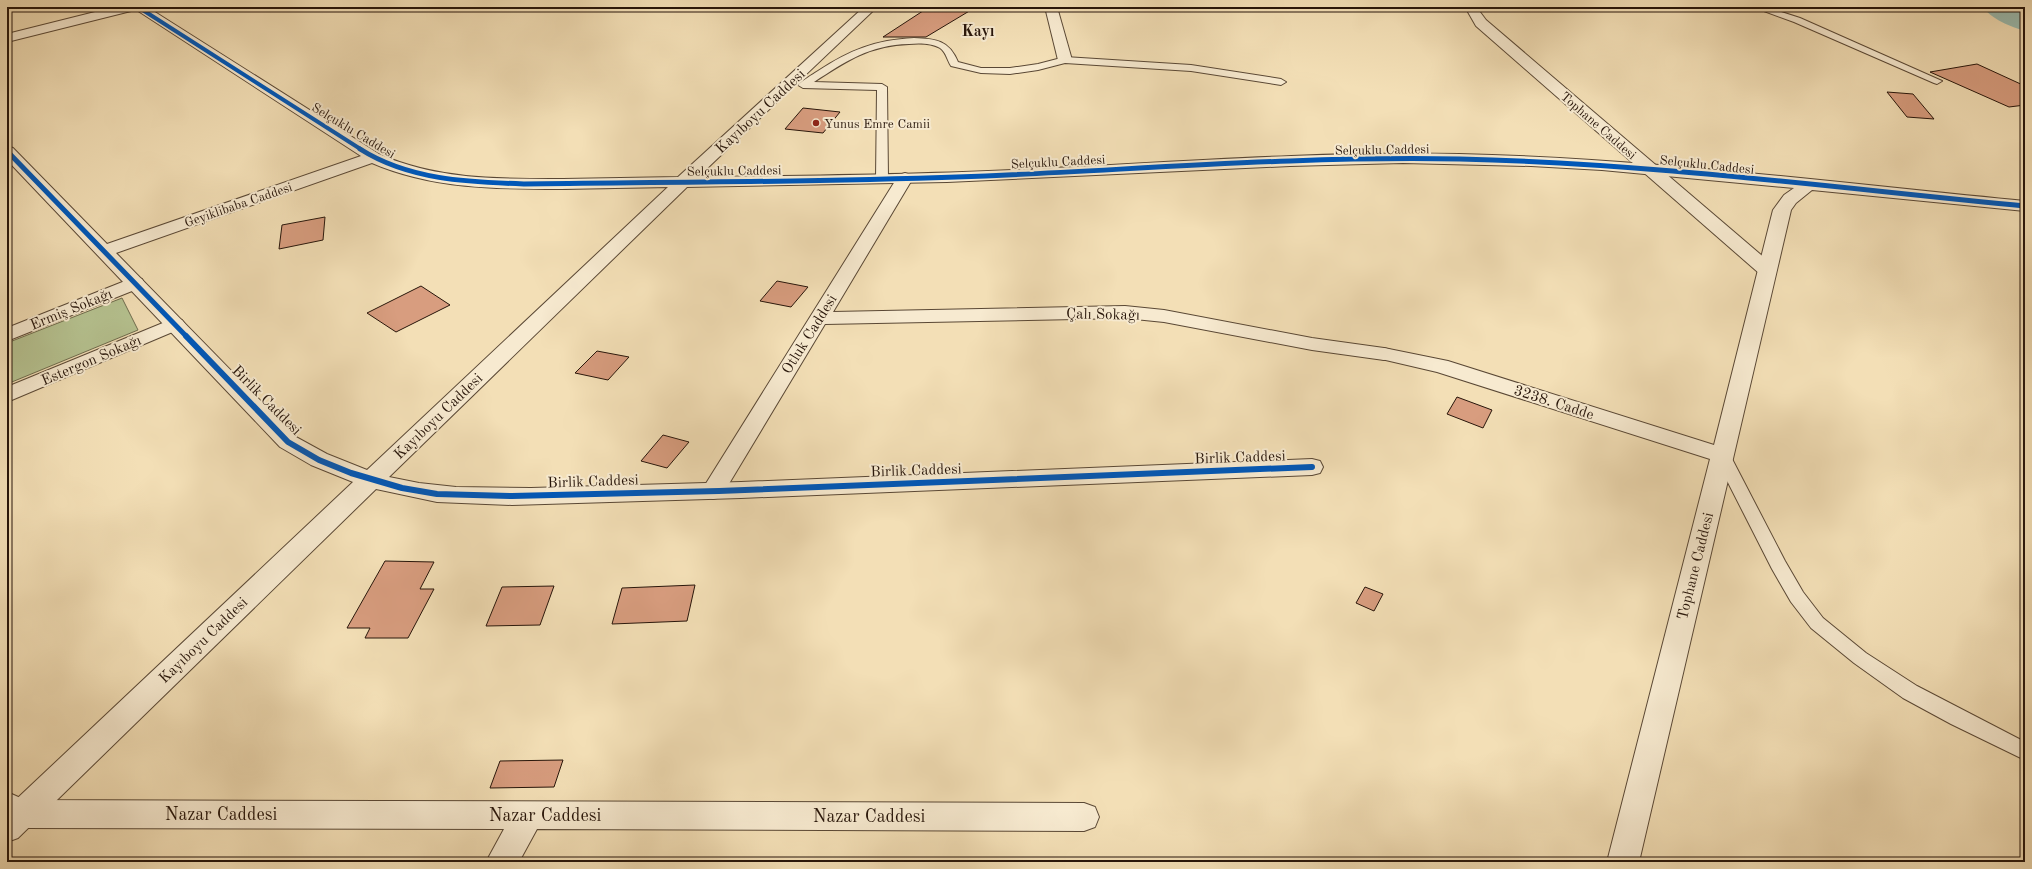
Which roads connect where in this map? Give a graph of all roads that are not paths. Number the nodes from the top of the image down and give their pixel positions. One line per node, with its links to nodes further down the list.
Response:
1 (130, 7): 7 (street)
2 (138, 7): 13 (street, Selçuklu Caddesi)
3 (871, 7): 11 (street, Kayıboyu Caddesi)
4 (1051, 7): 8 (street)
5 (1474, 7): 14 (street, Tophane Caddesi)
6 (1757, 7): 9 (lane)
7 (7, 38)
8 (1065, 60): 10 (lane); 11 (lane)
9 (1937, 81)
10 (1281, 82)
11 (796, 85): 16 (lane); 17 (street, Kayıboyu Caddesi)
12 (7, 151): 20 (street, Birlik Caddesi)
13 (373, 157): 17 (street, Selçuklu Caddesi); 20 (street, Geyiklibaba Caddesi)
14 (1650, 169): 15 (street, Selçuklu Caddesi); 18 (street, Selçuklu Caddesi); 21 (street, Tophane Caddesi)
15 (905, 178): 16 (street, Selçuklu Caddesi); 23 (street, Otluk Caddesi)
16 (882, 179): 17 (street, Selçuklu Caddesi)
17 (683, 182): 30 (street, Kayıboyu Caddesi)
18 (1807, 185): 19 (street, Selçuklu Caddesi); 21 (street, Tophane Caddesi)
19 (2025, 206)
20 (104, 251): 22 (street, Birlik Caddesi)
21 (1767, 270): 28 (street, Tophane Caddesi)
22 (135, 283): 24 (street, Birlik Caddesi); 25 (street, Ermiş Sokağı)
23 (819, 318): 26 (street, Çalı Sokağı); 31 (street, Otluk Caddesi)
24 (174, 324): 27 (street, Estergon Sokağı); 30 (street, Birlik Caddesi)
25 (7, 335)
26 (1384, 354): 28 (street, 3238. Cadde)
27 (7, 395)
28 (1722, 455): 32 (lane); 37 (street, Tophane Caddesi)
29 (1312, 468): 31 (street, Birlik Caddesi)
30 (370, 480): 31 (street, Birlik Caddesi); 34 (street, Kayıboyu Caddesi)
31 (713, 491)
32 (2025, 751)
33 (529, 815): 34 (street, Nazar Caddesi); 35 (street, Nazar Caddesi); 36 (street)
34 (12, 816)
35 (1084, 817)
36 (502, 862)
37 (1623, 862)

